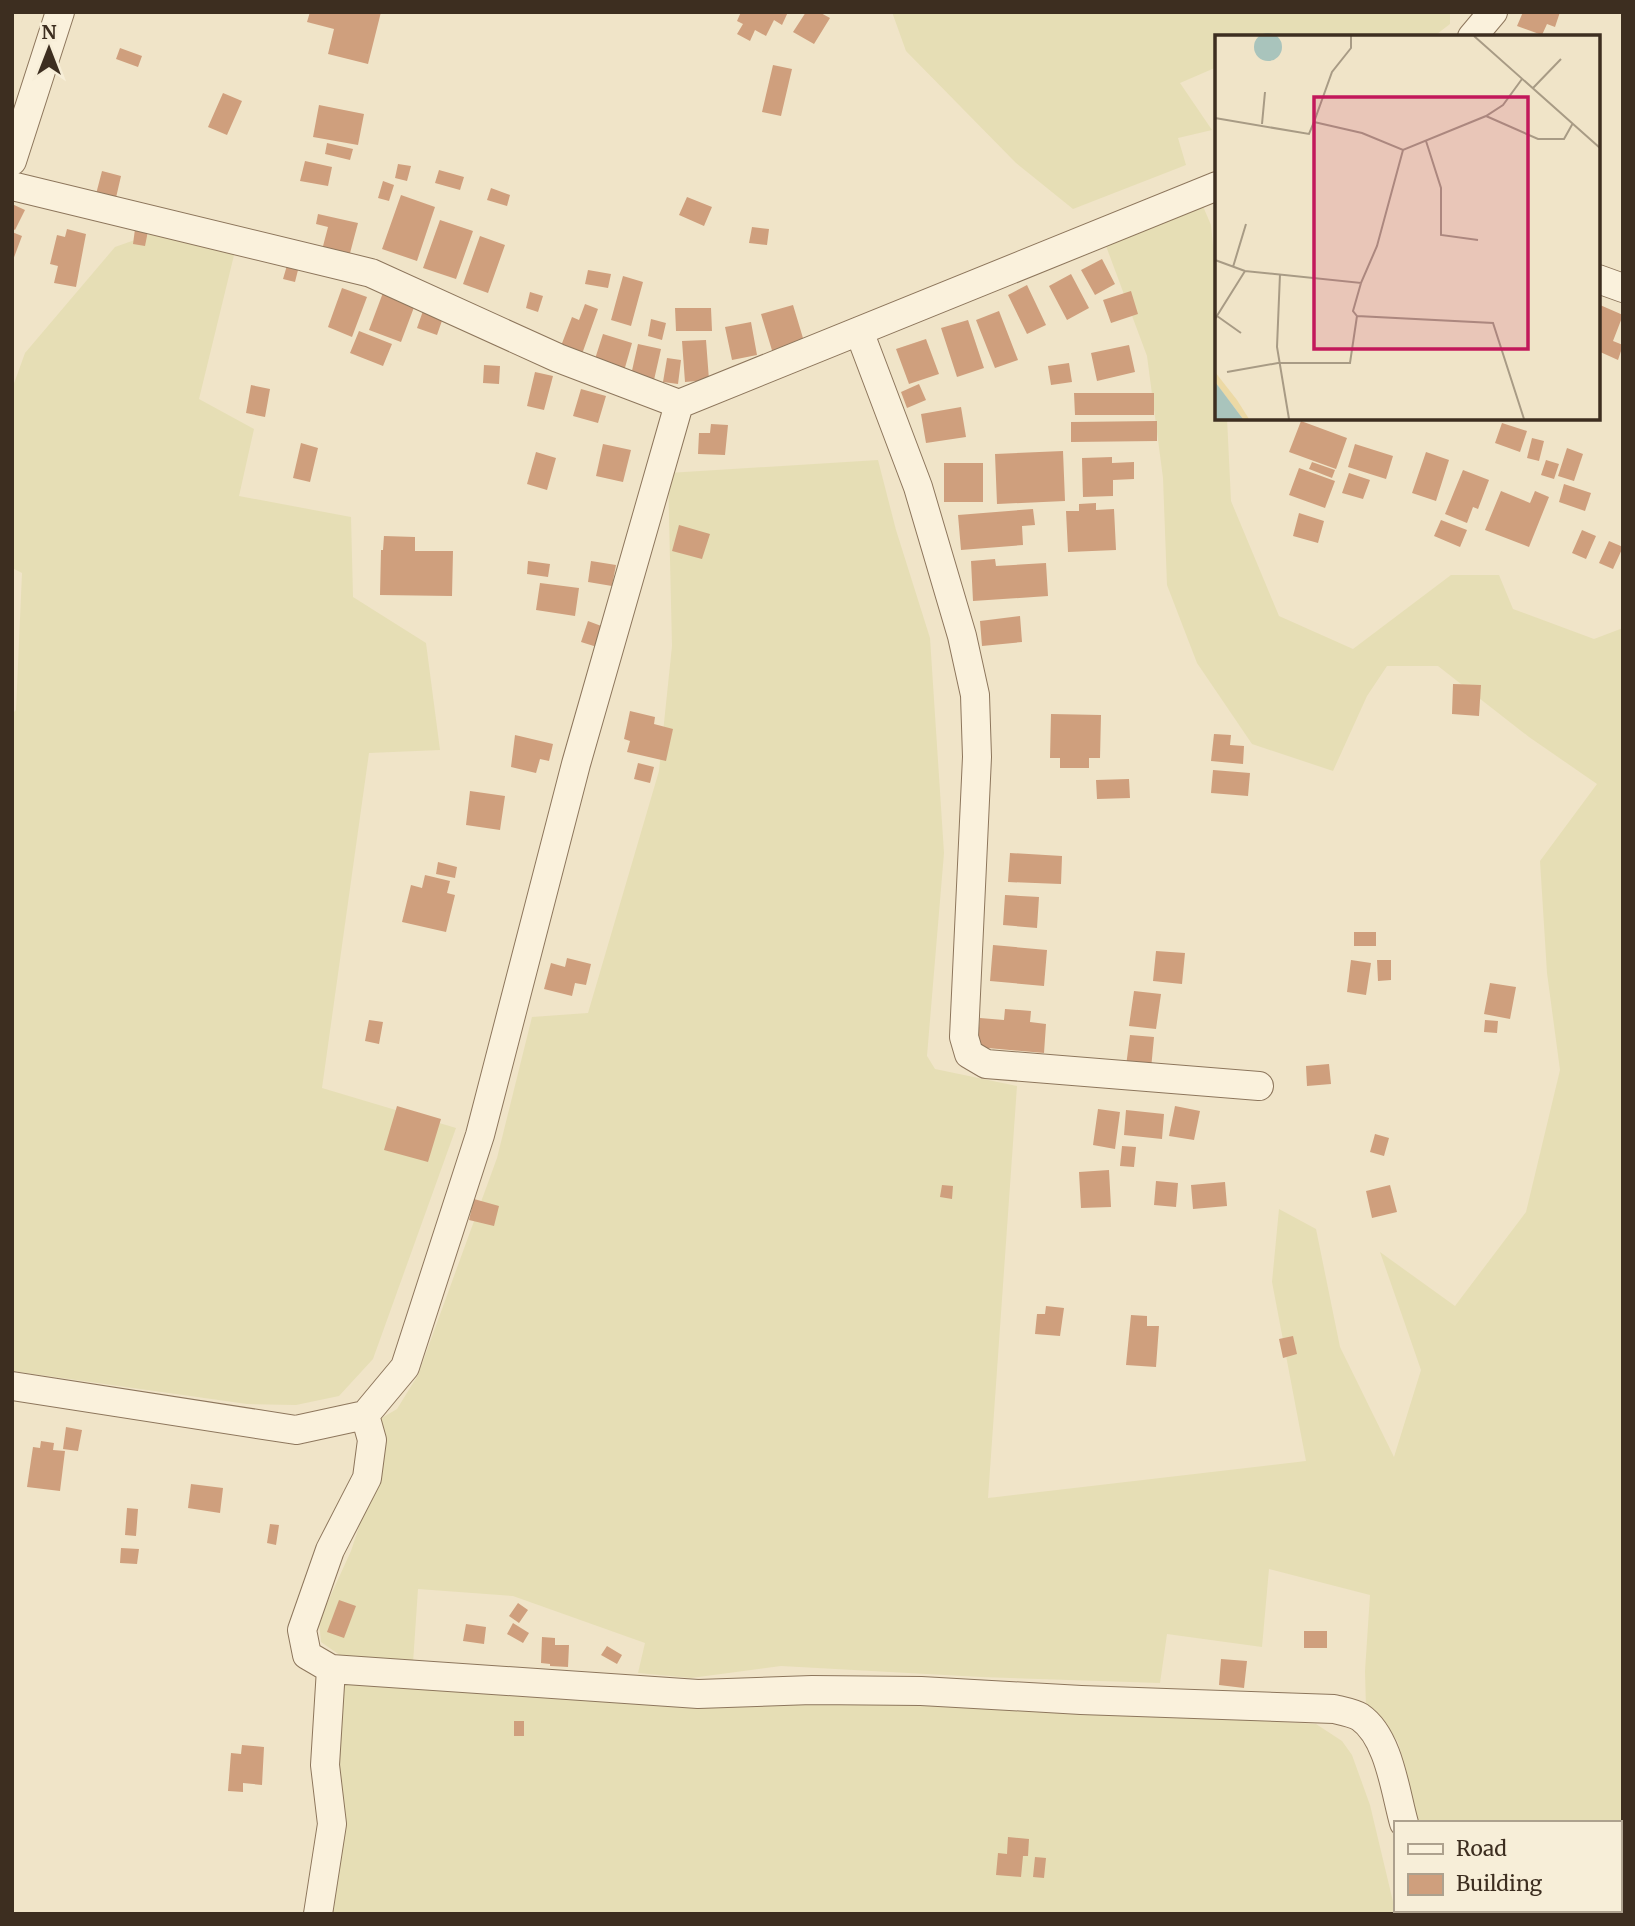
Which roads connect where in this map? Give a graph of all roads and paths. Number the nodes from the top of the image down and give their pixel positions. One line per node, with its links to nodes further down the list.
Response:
1 (60, 12): 4 (street)
2 (1493, 12): 3 (street)
3 (1474, 35)
4 (12, 162)
5 (12, 186): 10 (street)
6 (1215, 187): 9 (street)
7 (1600, 280): 8 (street)
8 (1623, 288)
9 (859, 331): 10 (street); 11 (street)
10 (679, 404): 13 (street)
11 (1259, 1086)
12 (12, 1386): 13 (street)
13 (365, 1415): 14 (street)
14 (331, 1669): 15 (street); 16 (street)
15 (1403, 1821)
16 (318, 1914)

